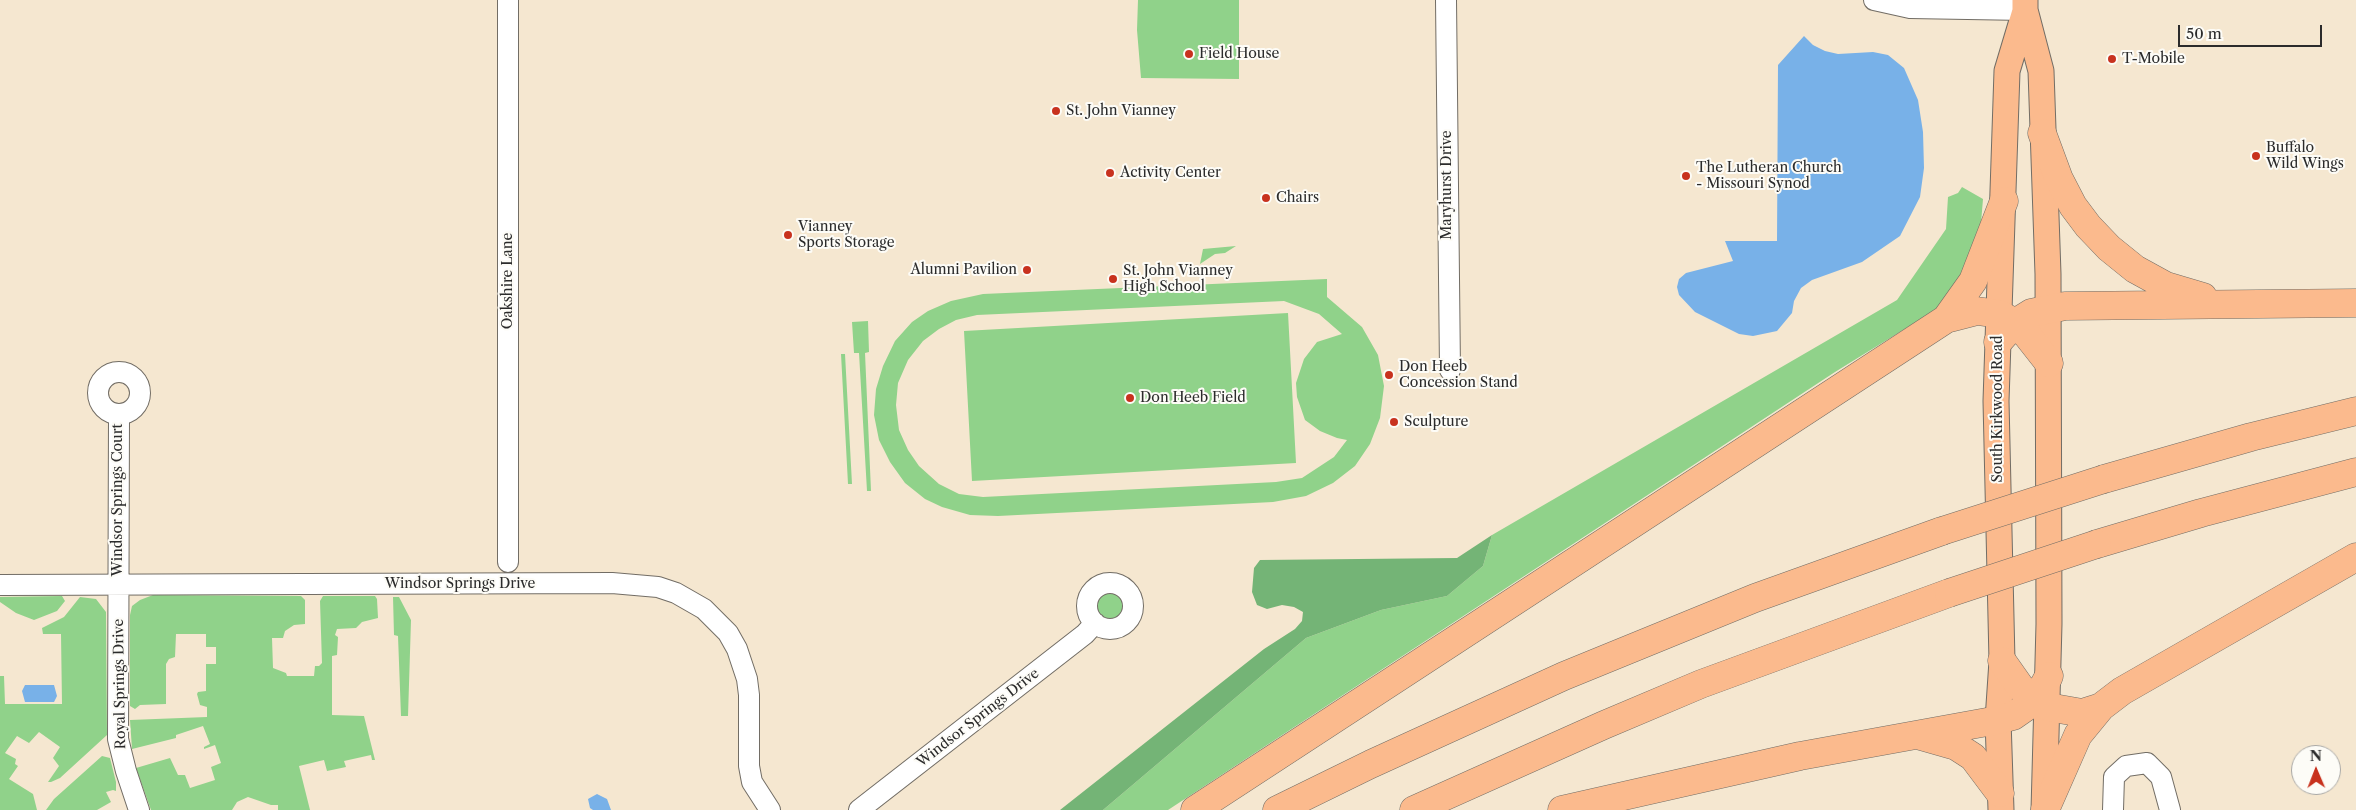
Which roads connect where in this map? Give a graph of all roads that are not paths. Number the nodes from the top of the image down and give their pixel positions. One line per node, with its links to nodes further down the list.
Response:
1 (508, 0): 18 (street, Oakshire Lane)
2 (1446, 0): 13 (street, Maryhurst Drive)
3 (1874, 0): 4 (street)
4 (2025, 5): 5 (main road); 6 (main road, South Kirkwood Road)
5 (2042, 133): 8 (highway); 9 (main road)
6 (2004, 201): 10 (highway); 11 (main road, South Kirkwood Road)
7 (2356, 303): 8 (highway)
8 (2228, 305): 9 (highway)
9 (2048, 308): 11 (highway); 12 (main road)
10 (1946, 319): 11 (highway); 32 (highway)
11 (2004, 327): 12 (highway); 22 (main road, South Kirkwood Road)
12 (2049, 363): 23 (main road)
13 (1450, 370)
14 (2356, 411): 33 (highway, bridge)
15 (118, 415): 20 (street, Windsor Springs Court)
16 (2356, 472): 34 (highway, bridge)
17 (2356, 557): 25 (highway)
18 (508, 562)
19 (0, 585): 20 (street, Windsor Springs Drive)
20 (118, 585): 29 (street, Windsor Springs Drive); 30 (street, Royal Springs Drive)
21 (1095, 624): 31 (street, Windsor Springs Drive)
22 (2002, 660): 24 (highway); 26 (main road, South Kirkwood Road)
23 (2049, 676): 24 (highway)
24 (2042, 704): 25 (highway); 26 (highway); 36 (main road)
25 (2101, 707): 36 (highway)
26 (1998, 720): 27 (highway); 28 (main road, South Kirkwood Road)
27 (1912, 734): 28 (highway); 35 (highway)
28 (2000, 802)
29 (764, 807)
30 (134, 808)
31 (859, 810)
32 (1195, 810)
33 (1277, 810)
34 (1414, 810)
35 (1562, 810)
36 (2045, 810)
37 (2113, 810): 38 (street)
38 (2170, 810)

